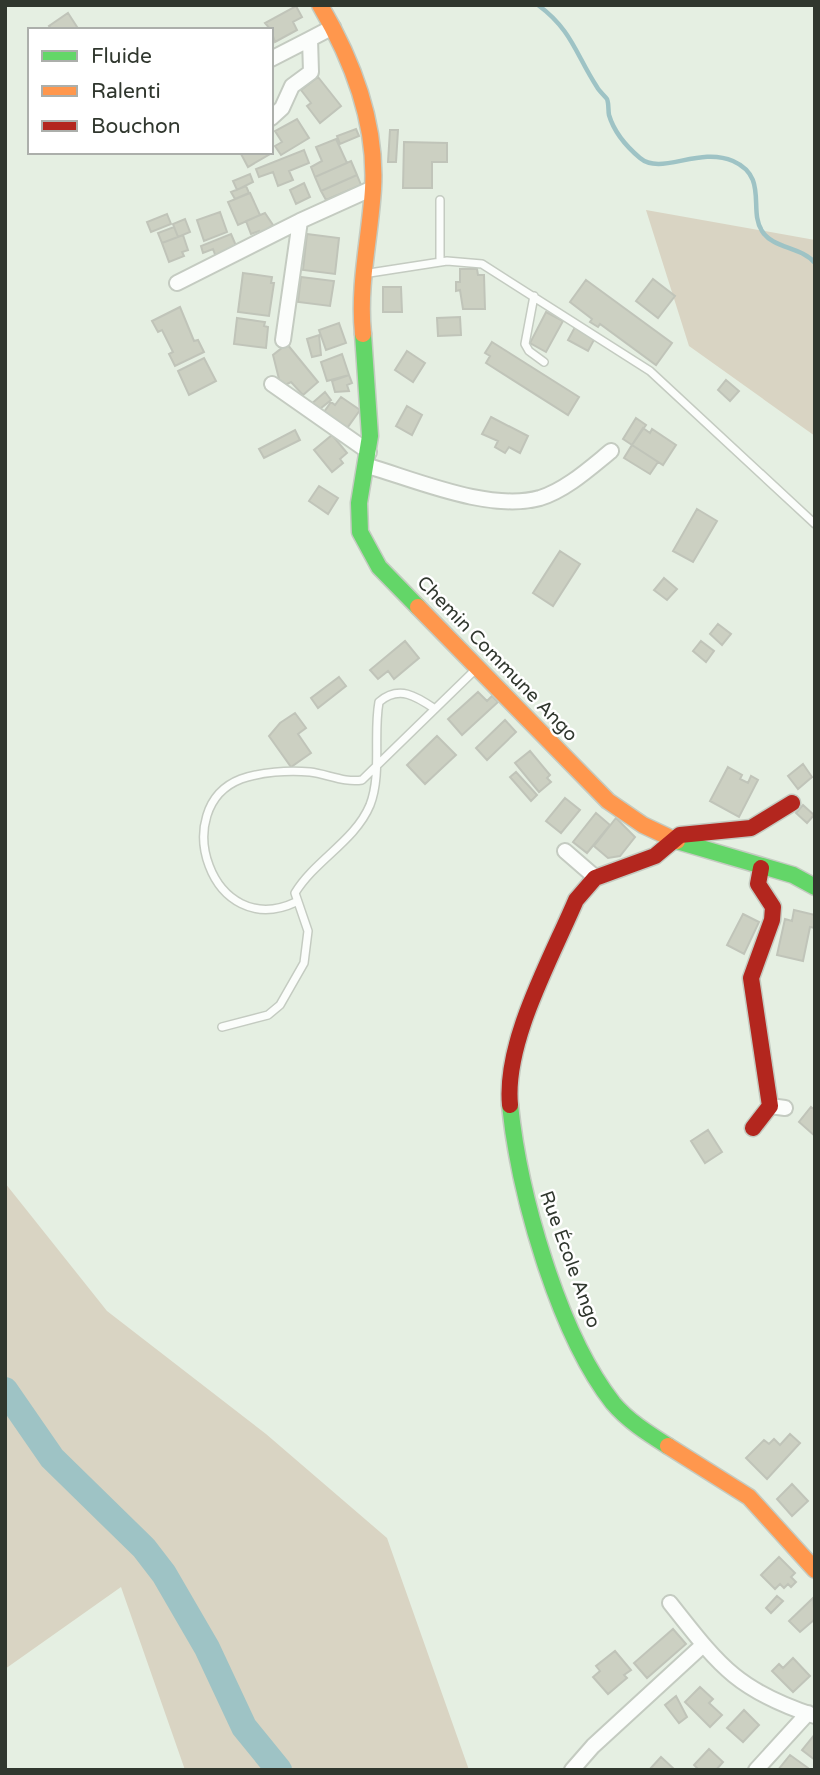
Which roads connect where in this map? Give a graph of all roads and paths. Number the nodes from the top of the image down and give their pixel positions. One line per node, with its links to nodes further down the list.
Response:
1 (320, 5): 2 (street, Chemin Commune Ango)
2 (333, 27): 3 (street); 6 (street, Chemin Commune Ango)
3 (310, 40): 4 (street); 5 (street)
4 (273, 58)
5 (273, 116)
6 (373, 188): 8 (street); 10 (street, Chemin Commune Ango)
7 (440, 200): 9 (lane)
8 (300, 221): 11 (street); 13 (street)
9 (440, 262): 10 (lane); 12 (lane)
10 (363, 274): 17 (street, Chemin Commune Ango)
11 (177, 283)
12 (534, 296): 14 (lane); 18 (lane)
13 (283, 340)
14 (544, 362)
15 (272, 384): 17 (street)
16 (611, 451): 17 (street)
17 (368, 459): 19 (street, Chemin Commune Ango)
18 (815, 524)
19 (479, 666): 20 (lane); 23 (street, Chemin Commune Ango)
20 (435, 709): 21 (lane); 21 (lane)
21 (374, 769): 28 (lane); 28 (lane)
22 (792, 803): 23 (street)
23 (673, 842): 25 (street, Chemin Commune Ango); 26 (street)
24 (565, 851): 26 (street)
25 (761, 868): 27 (street, Chemin Commune Ango); 30 (street)
26 (595, 877): 31 (street, Rue École Ango)
27 (815, 887)
28 (296, 902): 29 (lane)
29 (222, 1027)
30 (753, 1128)
31 (815, 1570)
32 (670, 1603): 33 (street)
33 (703, 1645): 34 (street); 35 (street)
34 (812, 1713): 36 (street)
35 (572, 1770)
36 (756, 1770)

